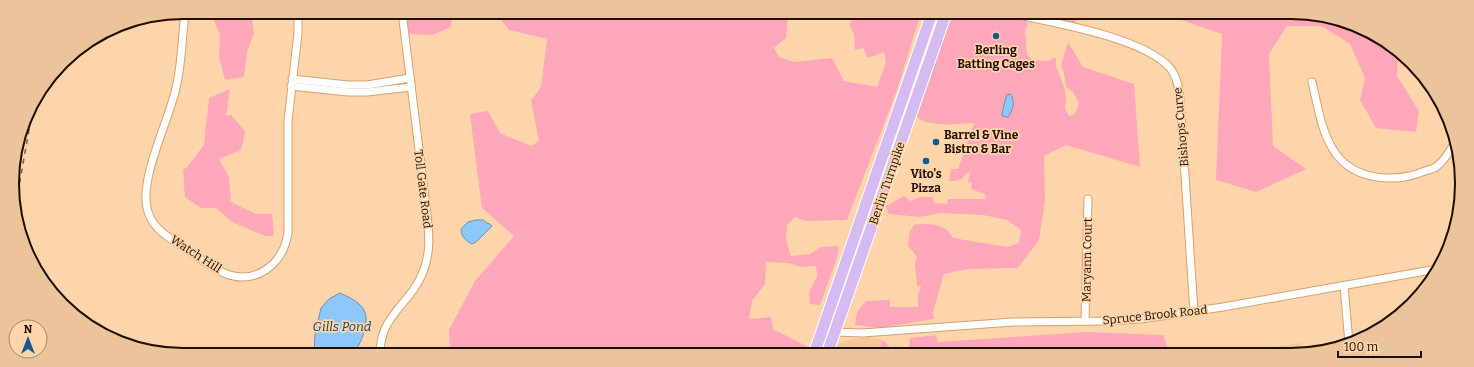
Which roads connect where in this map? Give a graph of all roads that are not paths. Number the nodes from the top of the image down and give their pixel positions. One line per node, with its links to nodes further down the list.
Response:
1 (184, 19): 8 (street, Watch Hill)
2 (298, 19): 8 (street, Watch Hill)
3 (403, 19): 7 (street, Toll Gate Road)
4 (930, 19): 20 (highway, Berlin Turnpike)
5 (944, 19): 21 (highway, Berlin Turnpike)
6 (1036, 19): 18 (street, Bishops Curve)
7 (410, 78): 11 (street); 12 (street, Toll Gate Road)
8 (292, 82): 10 (street); 13 (street)
9 (1312, 82): 14 (street)
10 (330, 83): 11 (street); 13 (street)
11 (386, 87): 12 (street); 13 (street)
12 (411, 87): 23 (street, Toll Gate Road)
13 (329, 90)
14 (1451, 148)
15 (1088, 199): 19 (street, Maryann Court)
16 (1430, 270): 17 (street, Spruce Brook Road)
17 (1344, 286): 18 (street, Spruce Brook Road); 22 (street)
18 (1194, 312): 19 (street, Spruce Brook Road)
19 (1086, 321): 21 (street, Spruce Brook Road)
20 (822, 329): 21 (street, Spruce Brook Road); 24 (highway, Berlin Turnpike)
21 (835, 332): 25 (highway, Berlin Turnpike)
22 (1348, 337)
23 (380, 348)
24 (816, 348)
25 (830, 348)

